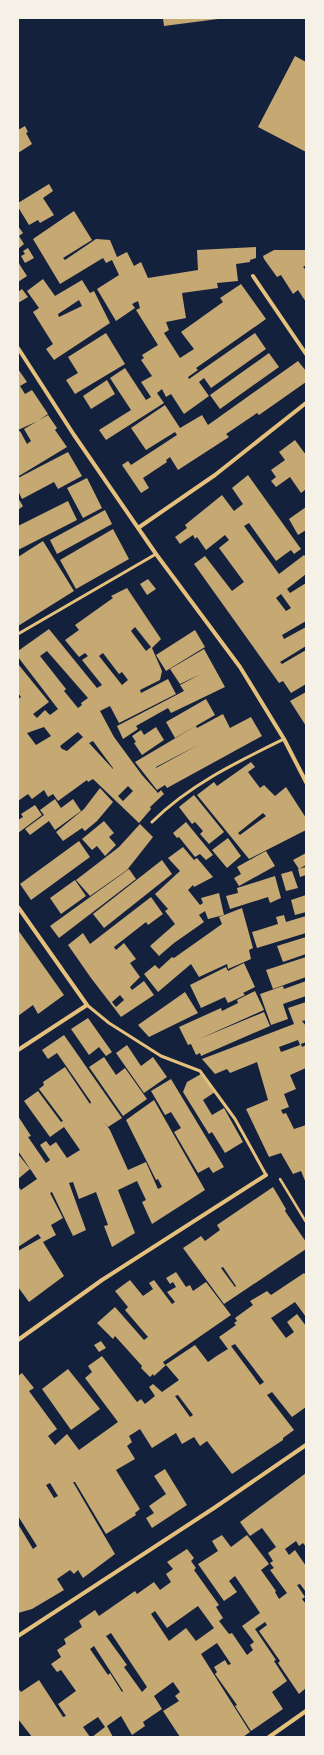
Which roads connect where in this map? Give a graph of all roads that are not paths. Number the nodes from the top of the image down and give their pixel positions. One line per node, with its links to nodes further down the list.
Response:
1 (254, 276): 3 (street)
2 (18, 348): 5 (street)
3 (306, 354)
4 (306, 403): 5 (street)
5 (138, 528): 6 (street)
6 (156, 554): 7 (lane); 8 (street)
7 (18, 634)
8 (284, 739): 9 (street); 10 (lane)
9 (306, 782)
10 (152, 822)
11 (18, 907): 12 (street)
12 (87, 1005): 13 (street); 14 (lane)
13 (18, 1050)
14 (266, 1175): 15 (street)
15 (18, 1340)
16 (306, 1445): 17 (street)
17 (18, 1636)
18 (306, 1710): 19 (street)
19 (269, 1737)

